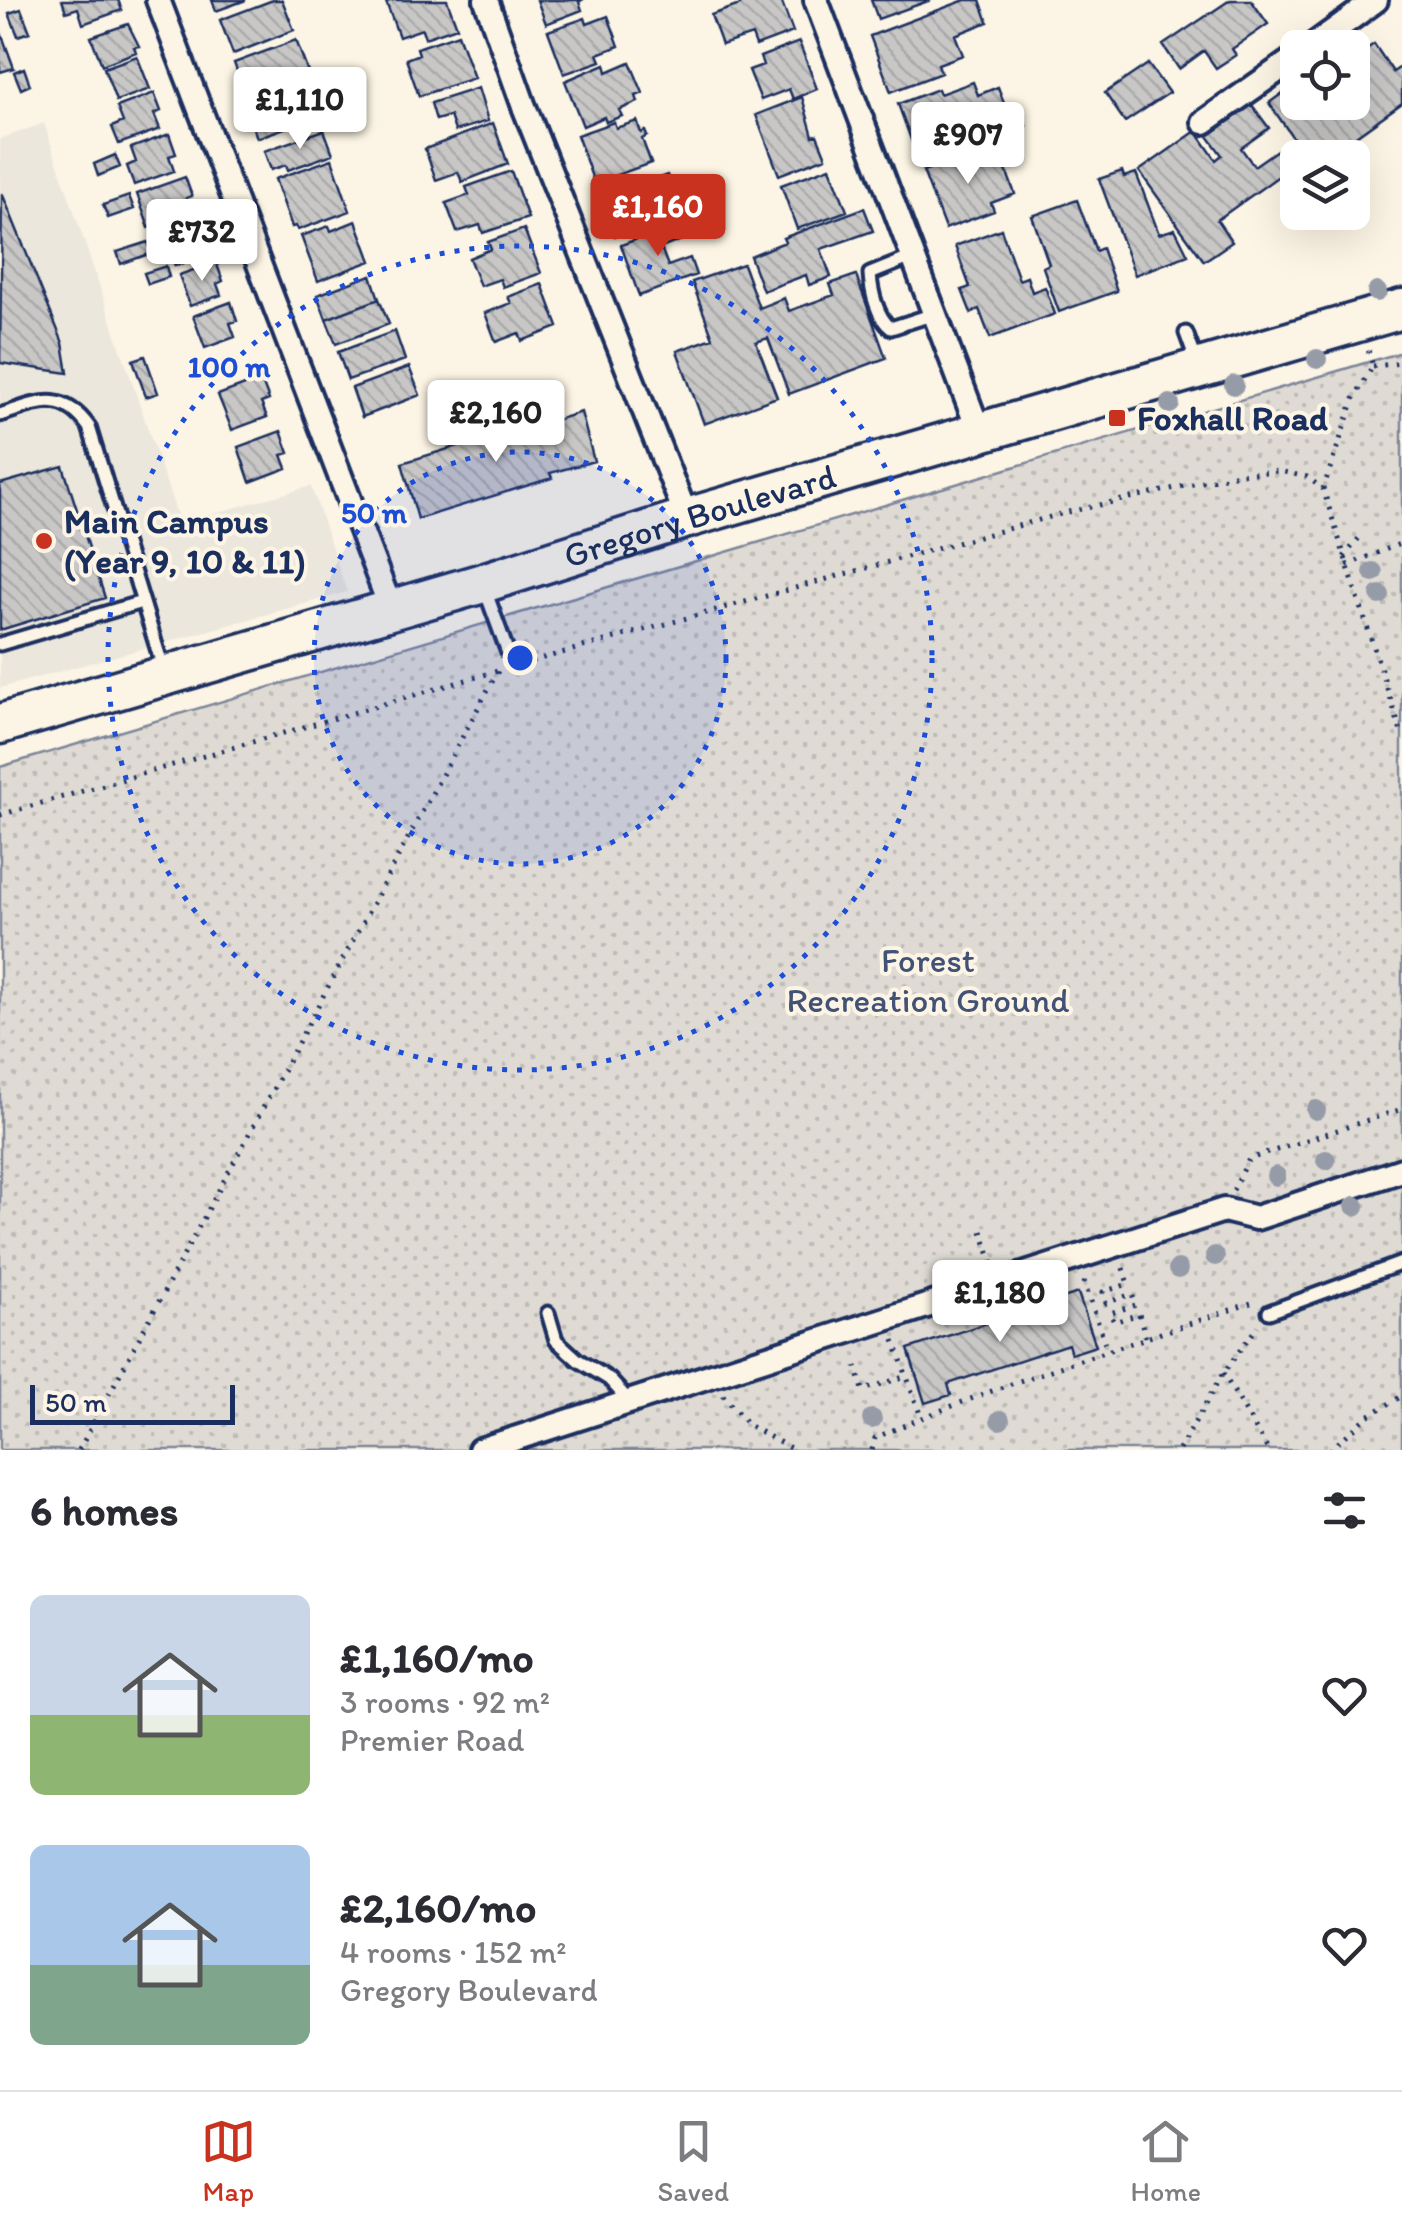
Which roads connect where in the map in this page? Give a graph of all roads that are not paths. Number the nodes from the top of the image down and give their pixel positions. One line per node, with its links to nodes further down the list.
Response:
1 (158, 0): 16 (street)
2 (486, 0): 13 (street)
3 (816, 0): 8 (street)
4 (1376, 0): 5 (street)
5 (1335, 30)
6 (1280, 69): 7 (street)
7 (1204, 122)
8 (912, 257): 10 (street); 10 (lane)
9 (1402, 309): 12 (main road, Gregory Boulevard)
10 (934, 314): 12 (street)
11 (0, 415): 15 (lane)
12 (980, 434): 13 (main road, Gregory Boulevard)
13 (687, 518): 14 (main road, Gregory Boulevard)
14 (483, 583): 16 (main road, Gregory Boulevard); 18 (lane)
15 (142, 602): 17 (lane); 19 (lane)
16 (391, 610): 19 (main road, Gregory Boulevard)
17 (0, 644)
18 (508, 654)
19 (165, 675): 20 (main road, Gregory Boulevard)
20 (0, 724)
21 (1402, 1170): 25 (street)
22 (1402, 1263): 23 (lane)
23 (1269, 1312)
24 (548, 1314): 25 (lane)
25 (630, 1402): 26 (street)
26 (480, 1450)

